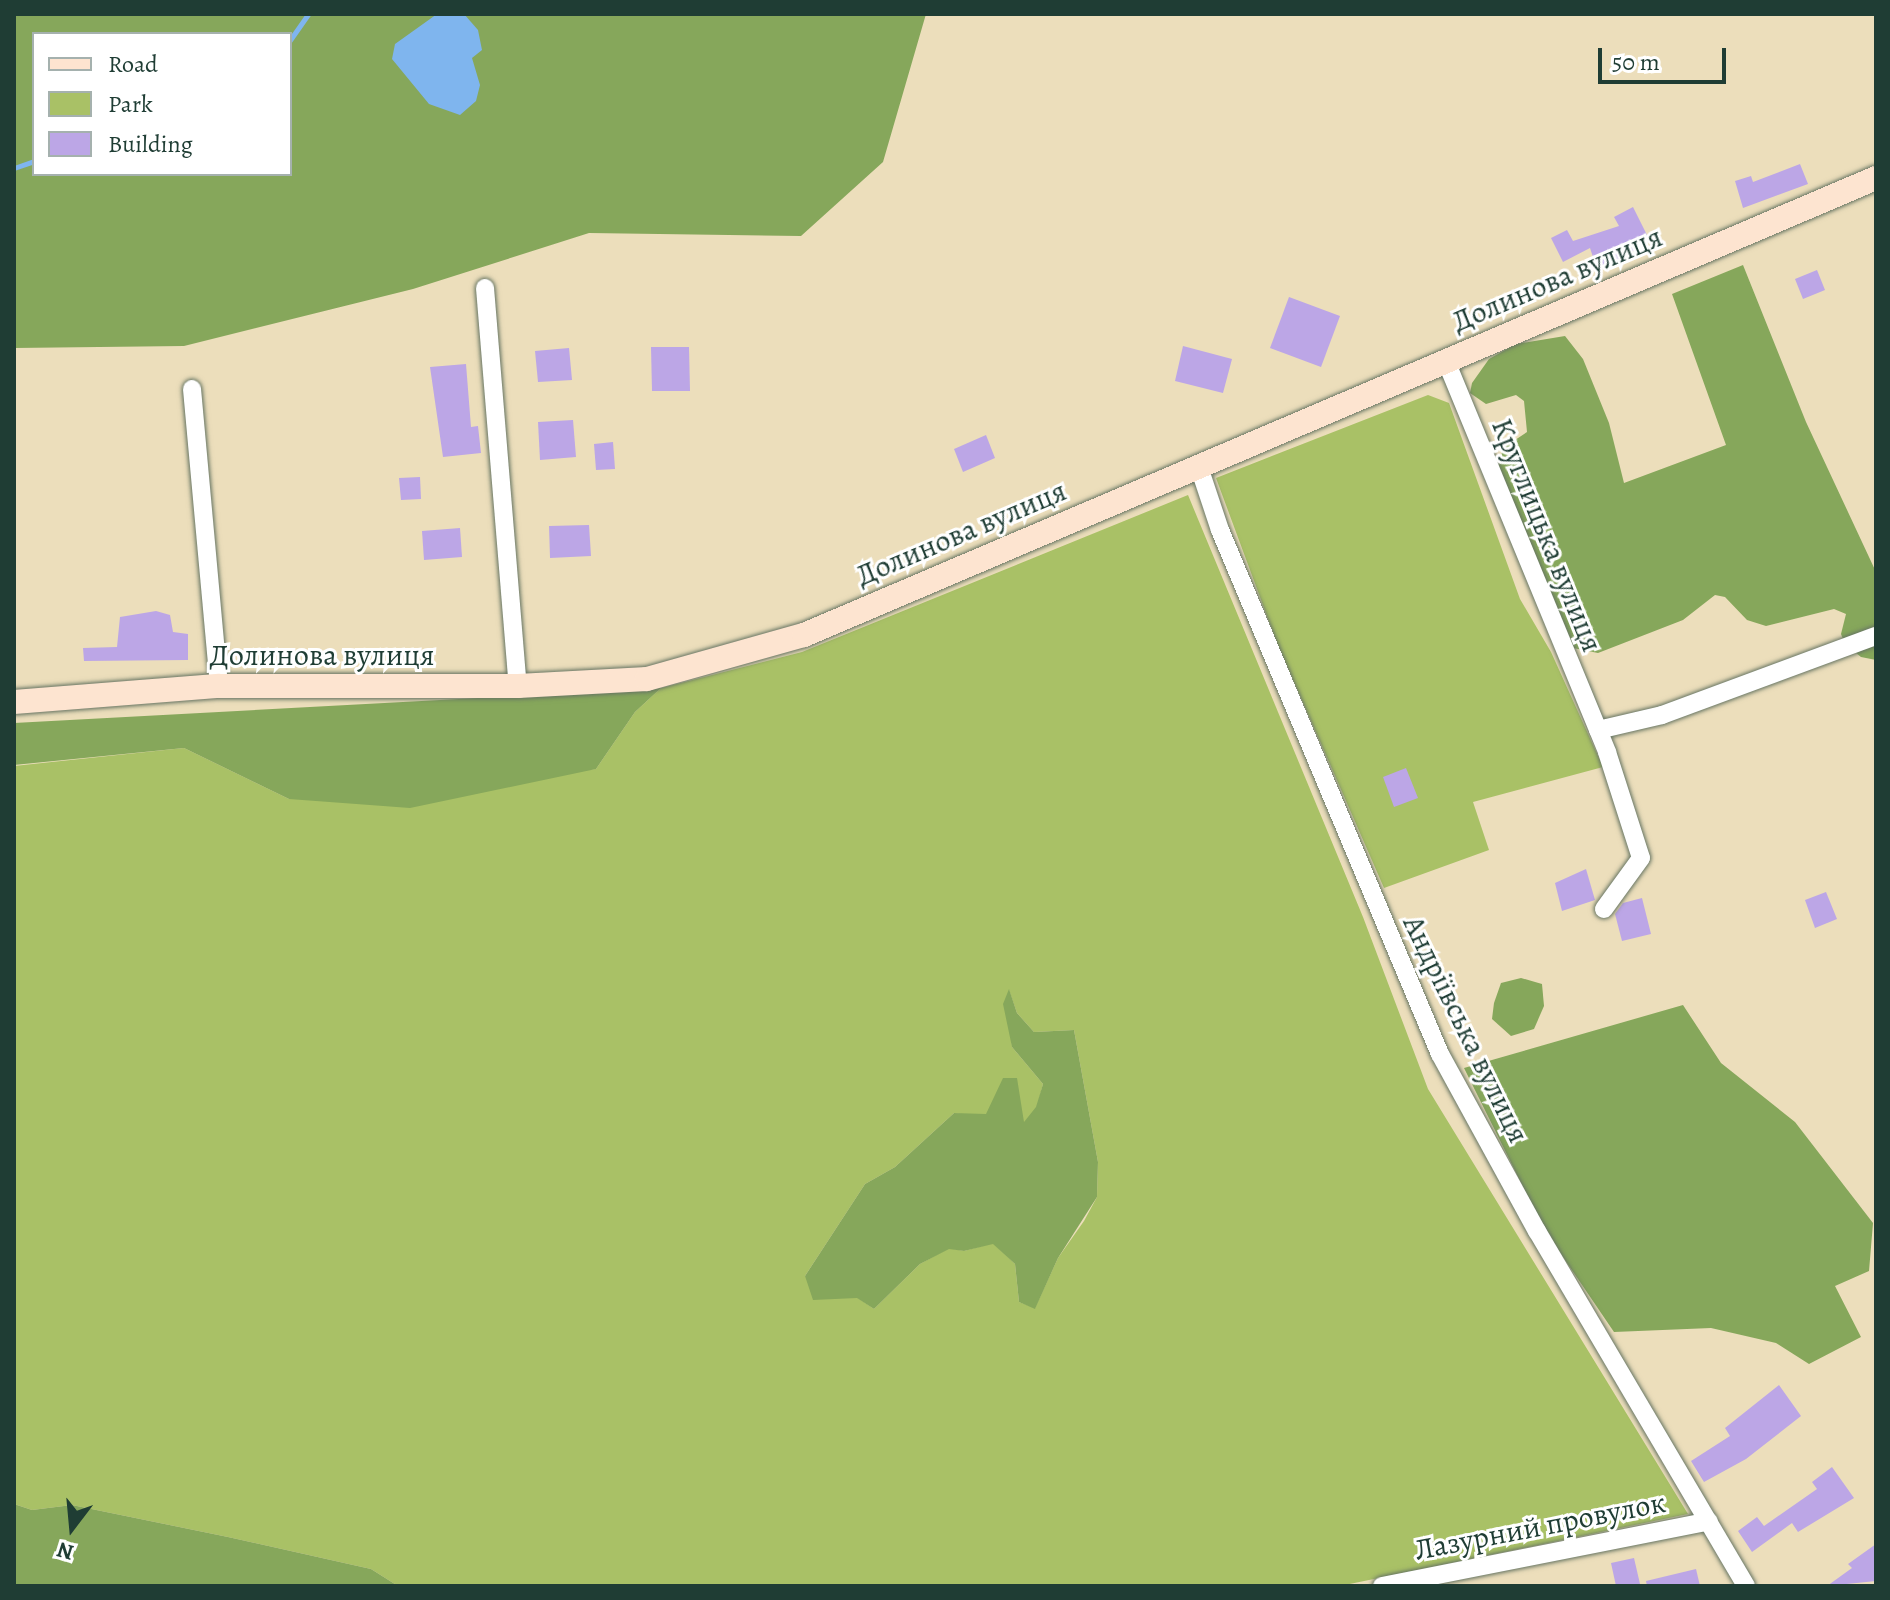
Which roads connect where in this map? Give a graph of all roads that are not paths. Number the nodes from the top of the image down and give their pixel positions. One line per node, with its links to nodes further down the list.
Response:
1 (1876, 178): 3 (street, Долинова вулиця)
2 (485, 288): 8 (street)
3 (1446, 361): 5 (street, Долинова вулиця); 10 (street, Круглицька вулиця)
4 (192, 389): 7 (street)
5 (1199, 467): 8 (street, Долинова вулиця); 12 (street, Андріївська вулиця)
6 (1876, 636): 10 (street)
7 (219, 686): 8 (street, Долинова вулиця); 9 (street, Долинова вулиця)
8 (518, 686)
9 (14, 702)
10 (1598, 730): 11 (street, Круглицька вулиця)
11 (1604, 909)
12 (1709, 1521): 13 (street, Лазурний провулок); 14 (street, Андріївська вулиця)
13 (1382, 1586)
14 (1746, 1586)

